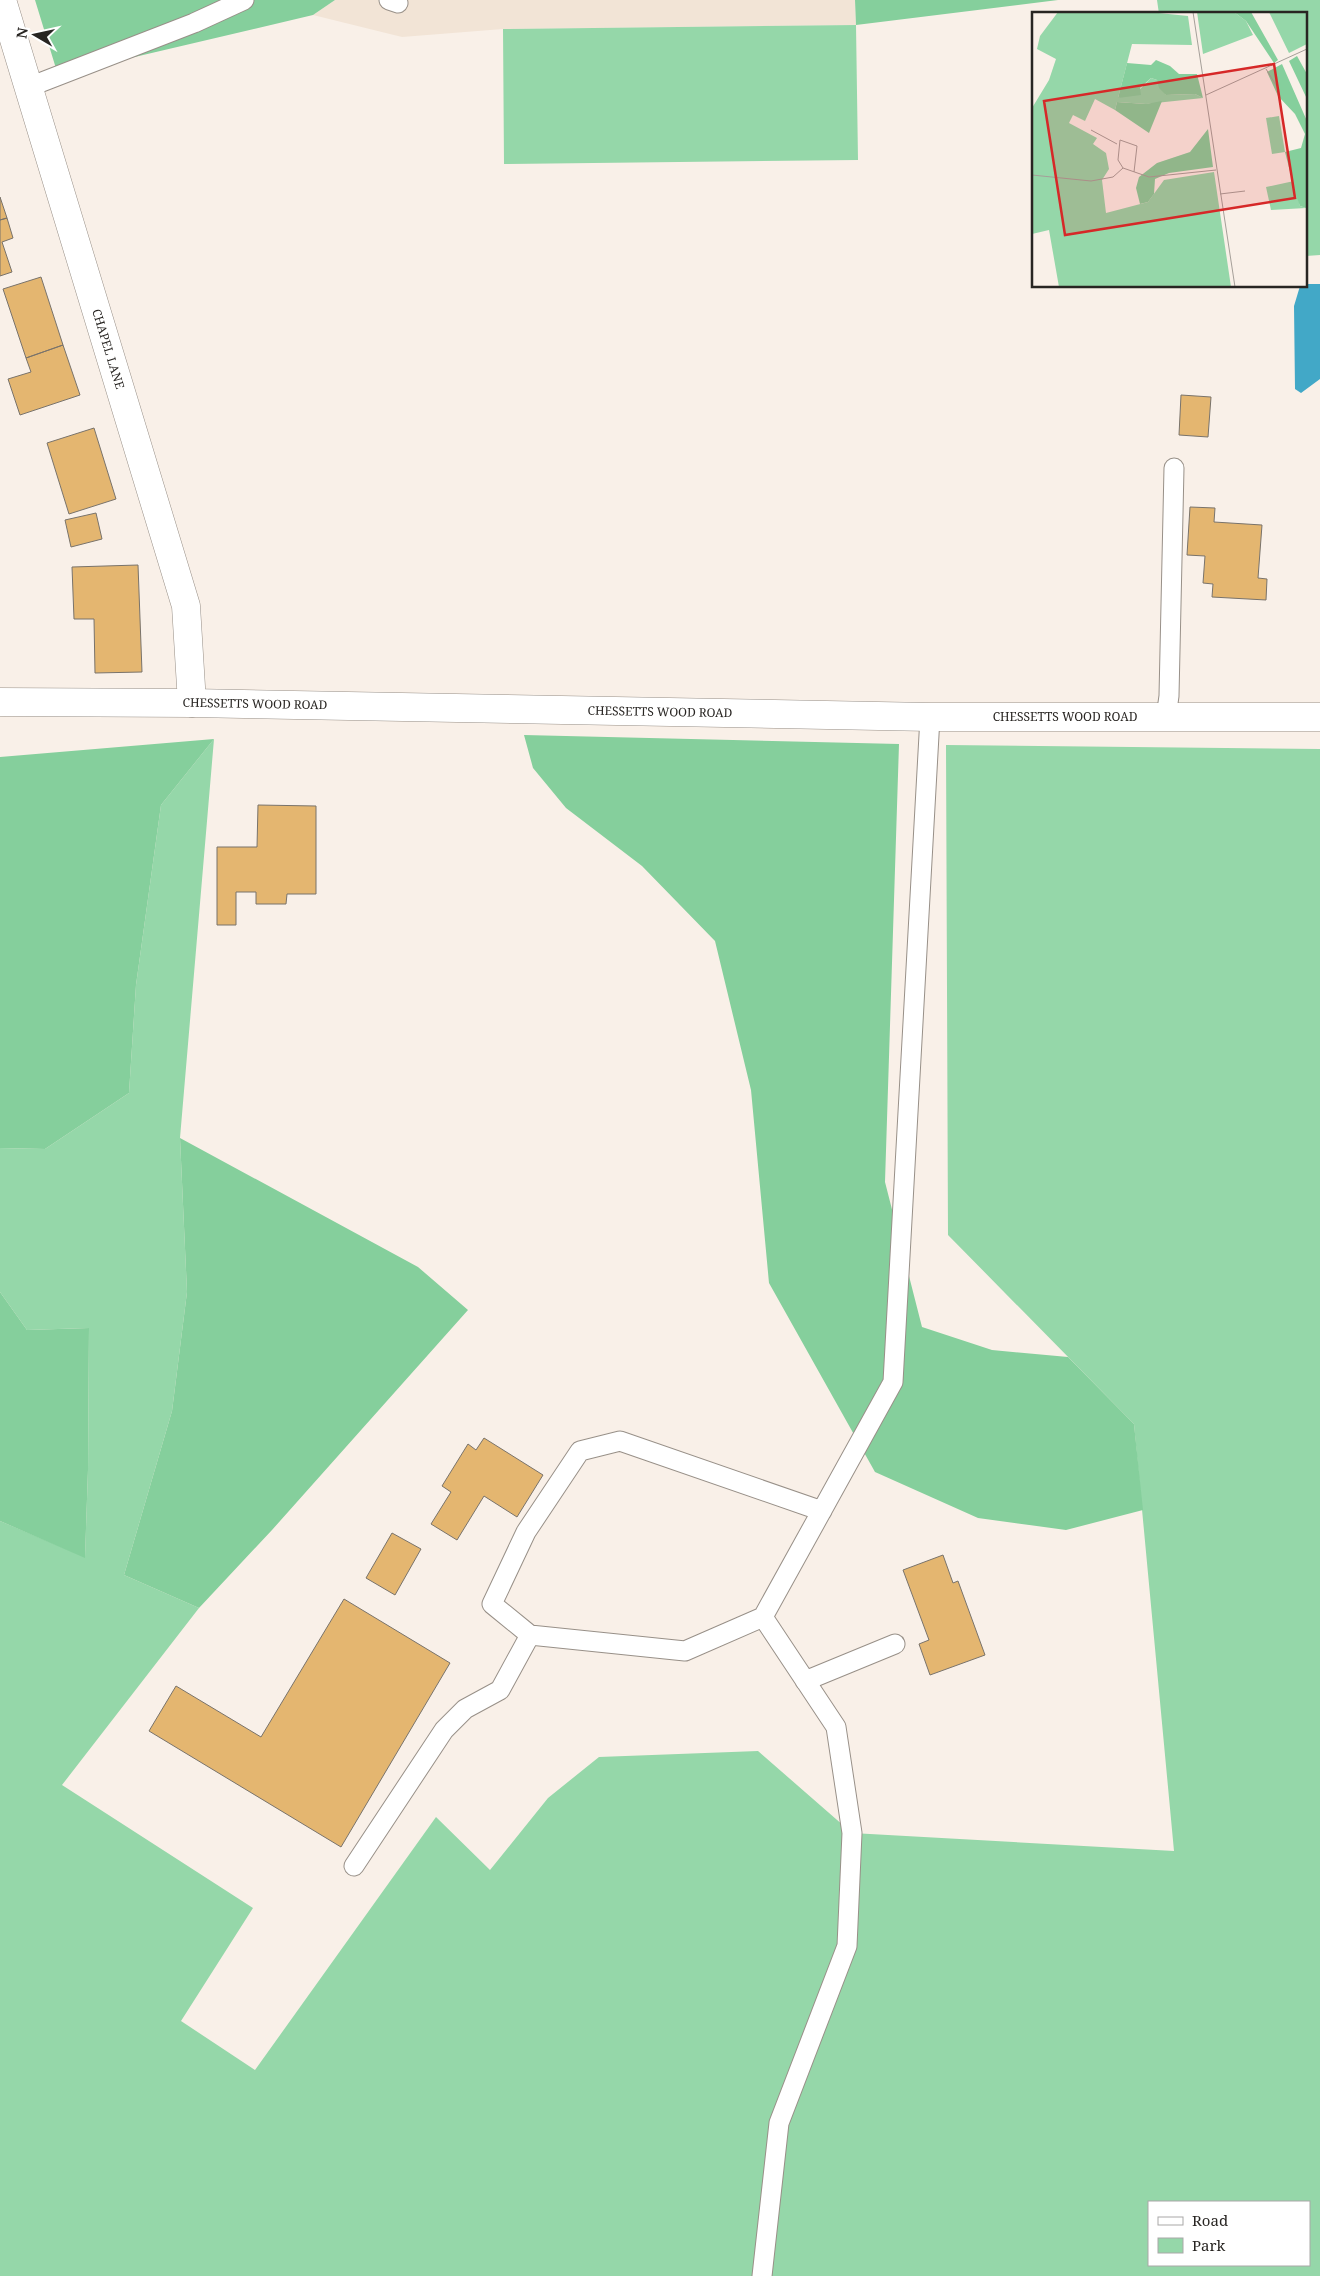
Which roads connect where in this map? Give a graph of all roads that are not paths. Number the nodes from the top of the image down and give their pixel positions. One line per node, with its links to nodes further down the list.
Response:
1 (2, 0): 3 (street, CHAPEL LANE)
2 (244, 0): 3 (lane)
3 (28, 87): 6 (street, CHAPEL LANE)
4 (1174, 468): 8 (lane)
5 (0, 702): 6 (street, CHESSETTS WOOD ROAD)
6 (192, 703): 7 (street, CHESSETTS WOOD ROAD)
7 (930, 717): 8 (street, CHESSETTS WOOD ROAD); 10 (lane)
8 (1166, 717): 9 (street, CHESSETTS WOOD ROAD)
9 (1320, 717)
10 (822, 1511): 11 (lane); 12 (lane)
11 (763, 1617): 12 (lane); 14 (lane)
12 (530, 1635): 15 (lane)
13 (894, 1644): 14 (lane)
14 (805, 1681): 16 (lane)
15 (354, 1866)
16 (762, 2276)

